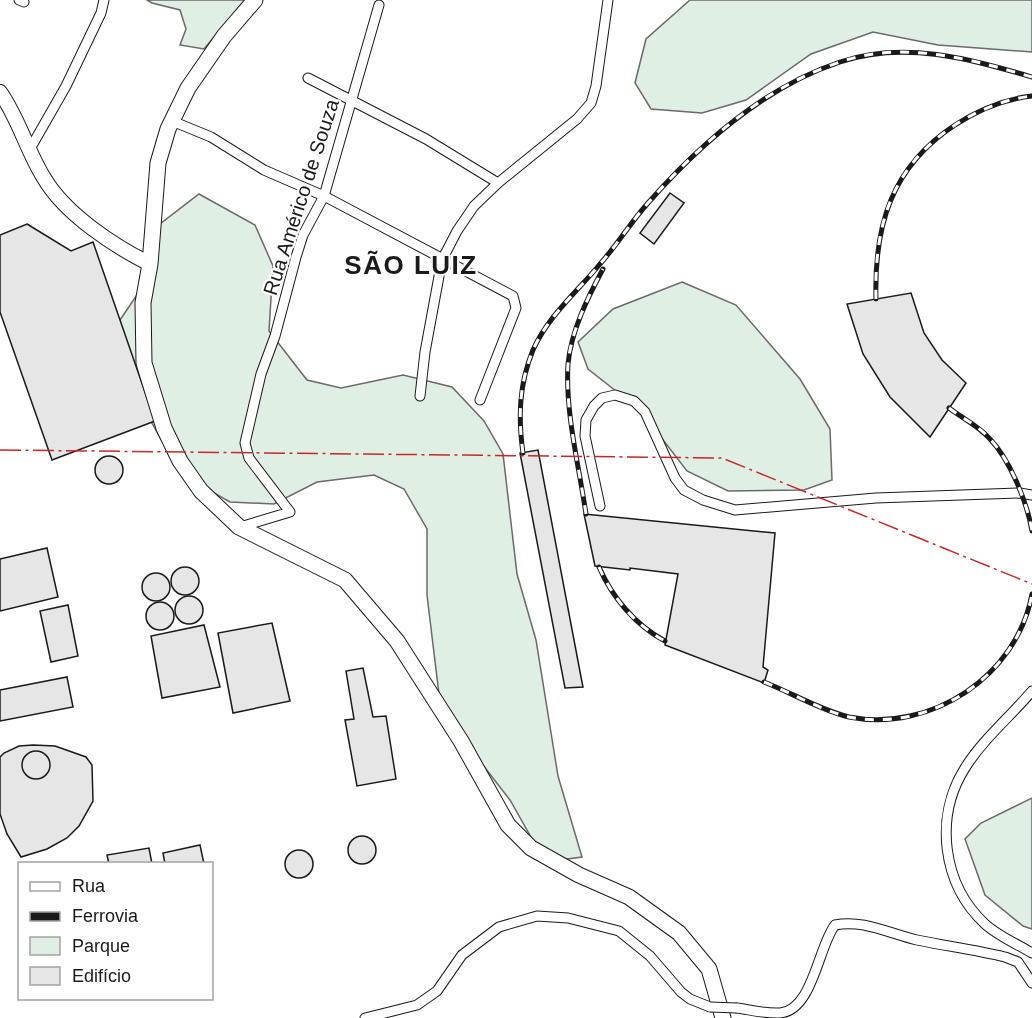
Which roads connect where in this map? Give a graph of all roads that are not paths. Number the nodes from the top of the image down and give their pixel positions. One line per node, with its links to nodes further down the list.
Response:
1 (104, 0): 9 (street)
2 (255, 0): 8 (main road)
3 (608, 0): 10 (street)
4 (379, 5): 7 (street, Rua Américo de Souza)
5 (308, 78): 7 (street)
6 (0, 92): 9 (main road)
7 (352, 100): 10 (street); 11 (street, Rua Américo de Souza)
8 (172, 121): 11 (street); 13 (main road)
9 (30, 149): 13 (main road)
10 (498, 183): 12 (street)
11 (324, 196): 12 (street); 18 (street, Rua Américo de Souza)
12 (442, 260): 14 (street); 15 (street)
13 (150, 264): 18 (main road)
14 (420, 396)
15 (480, 400)
16 (1032, 495): 17 (street)
17 (600, 506)
18 (239, 527): 25 (main road)
19 (1032, 691): 20 (street)
20 (1032, 953)
21 (1018, 962): 22 (street); 23 (street); 24 (street, bridge)
22 (1032, 965)
23 (1032, 983)
24 (365, 1018)
25 (723, 1018)

